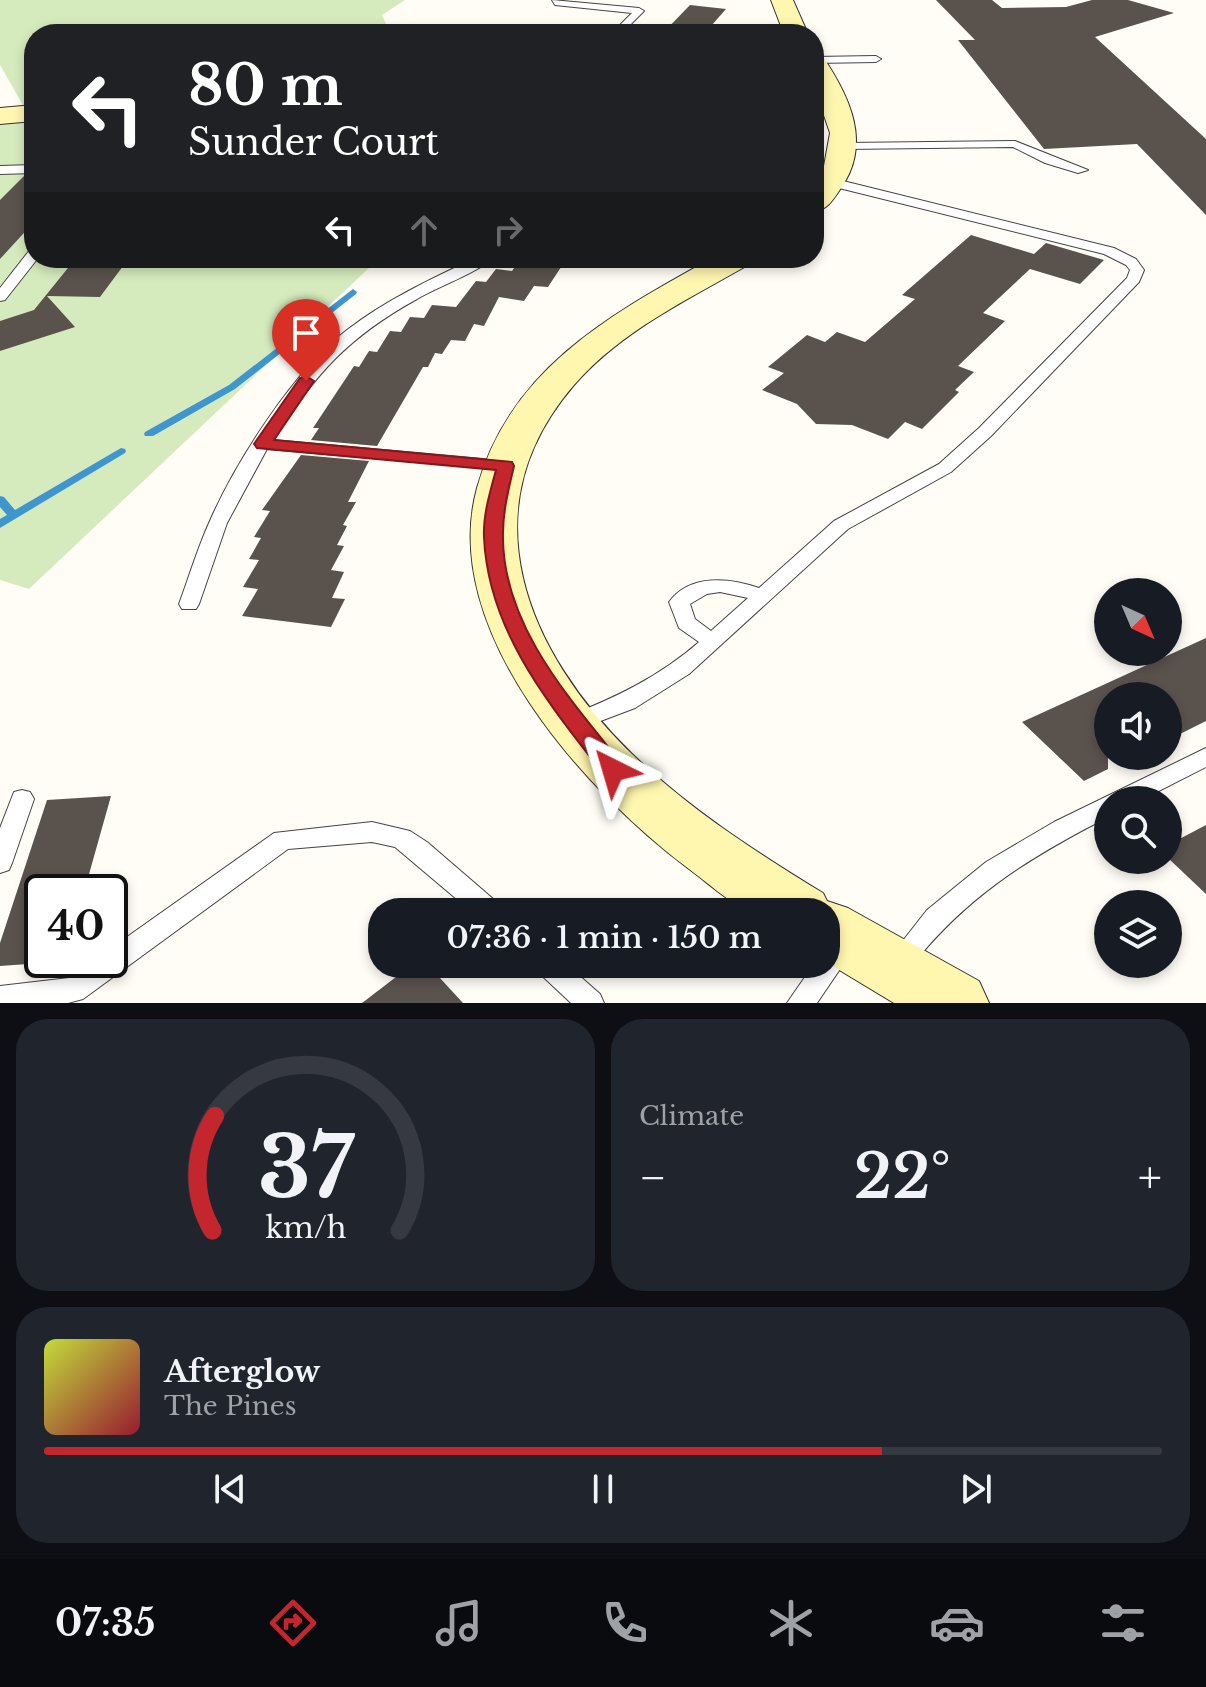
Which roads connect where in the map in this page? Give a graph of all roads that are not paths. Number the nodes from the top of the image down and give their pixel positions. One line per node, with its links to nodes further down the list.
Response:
1 (782, 0): 4 (street)
2 (555, 2): 3 (lane)
3 (626, 24)
4 (792, 24)
5 (876, 59): 6 (lane)
6 (824, 61)
7 (824, 80): 10 (street)
8 (24, 114): 9 (street)
9 (0, 116)
10 (845, 146): 13 (lane); 14 (street)
11 (24, 169): 12 (lane)
12 (0, 170)
13 (1082, 170)
14 (824, 190)
15 (824, 192): 22 (lane)
16 (24, 267): 19 (lane)
17 (465, 268): 20 (lane)
18 (719, 268): 21 (street)
19 (0, 297)
20 (263, 444): 21 (lane); 23 (lane)
21 (505, 466): 25 (street)
22 (763, 597): 24 (lane); 24 (lane)
23 (189, 604)
24 (713, 642): 25 (lane)
25 (574, 723): 32 (street)
26 (1206, 757): 27 (lane)
27 (1148, 786)
28 (22, 799): 30 (lane)
29 (1094, 813): 32 (lane)
30 (0, 863)
31 (474, 898): 34 (lane)
32 (842, 937): 36 (lane); 37 (street)
33 (562, 978): 35 (lane)
34 (0, 998)
35 (590, 1003)
36 (801, 1003)
37 (956, 1003)

